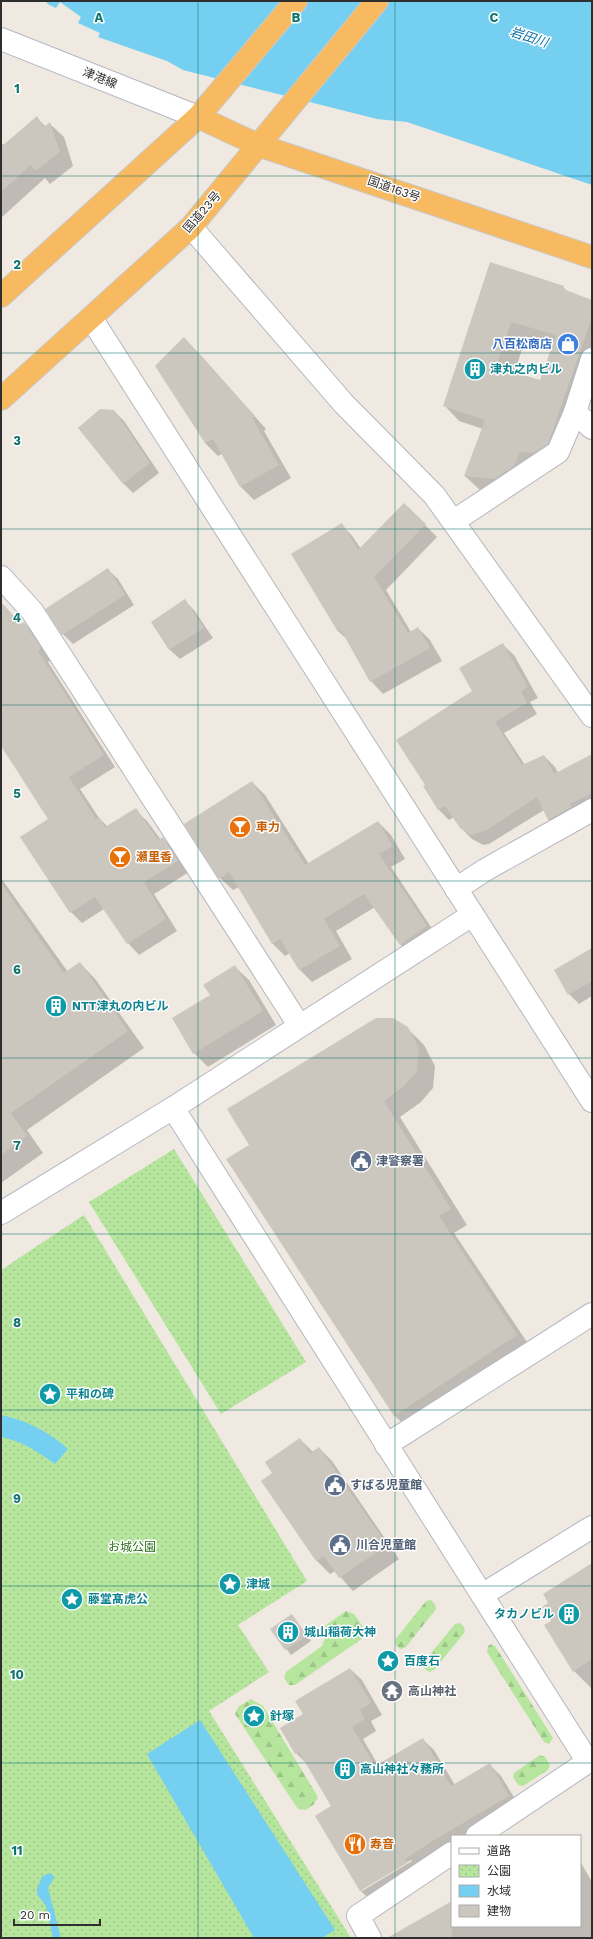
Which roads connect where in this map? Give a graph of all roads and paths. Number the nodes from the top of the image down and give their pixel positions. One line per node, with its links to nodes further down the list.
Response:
1 (296, 1): 4 (highway)
2 (377, 1): 5 (highway, 国道23号)
3 (1, 39): 4 (street, 津港線)
4 (198, 117): 5 (highway, 国道163号); 8 (highway)
5 (263, 138): 6 (highway, 国道23号); 7 (highway, 国道163号)
6 (191, 227): 9 (highway, 国道23号); 14 (street)
7 (592, 257)
8 (1, 296)
9 (91, 318): 11 (highway, 国道23号); 18 (street)
10 (592, 359): 12 (street)
11 (1, 399)
12 (575, 412): 13 (street); 14 (street)
13 (592, 428)
14 (454, 521): 16 (street)
15 (1, 577): 20 (street)
16 (592, 716)
17 (592, 810): 18 (street)
18 (456, 889): 19 (street)
19 (472, 915): 20 (street); 21 (street)
20 (299, 1025): 22 (street)
21 (592, 1101)
22 (173, 1108): 23 (street); 25 (street)
23 (1, 1213)
24 (592, 1314): 25 (street)
25 (386, 1445): 27 (street)
26 (592, 1527): 27 (street)
27 (482, 1595): 28 (street)
28 (590, 1761): 29 (street)
29 (479, 1835)
30 (451, 1854): 31 (street)
31 (370, 1938)

